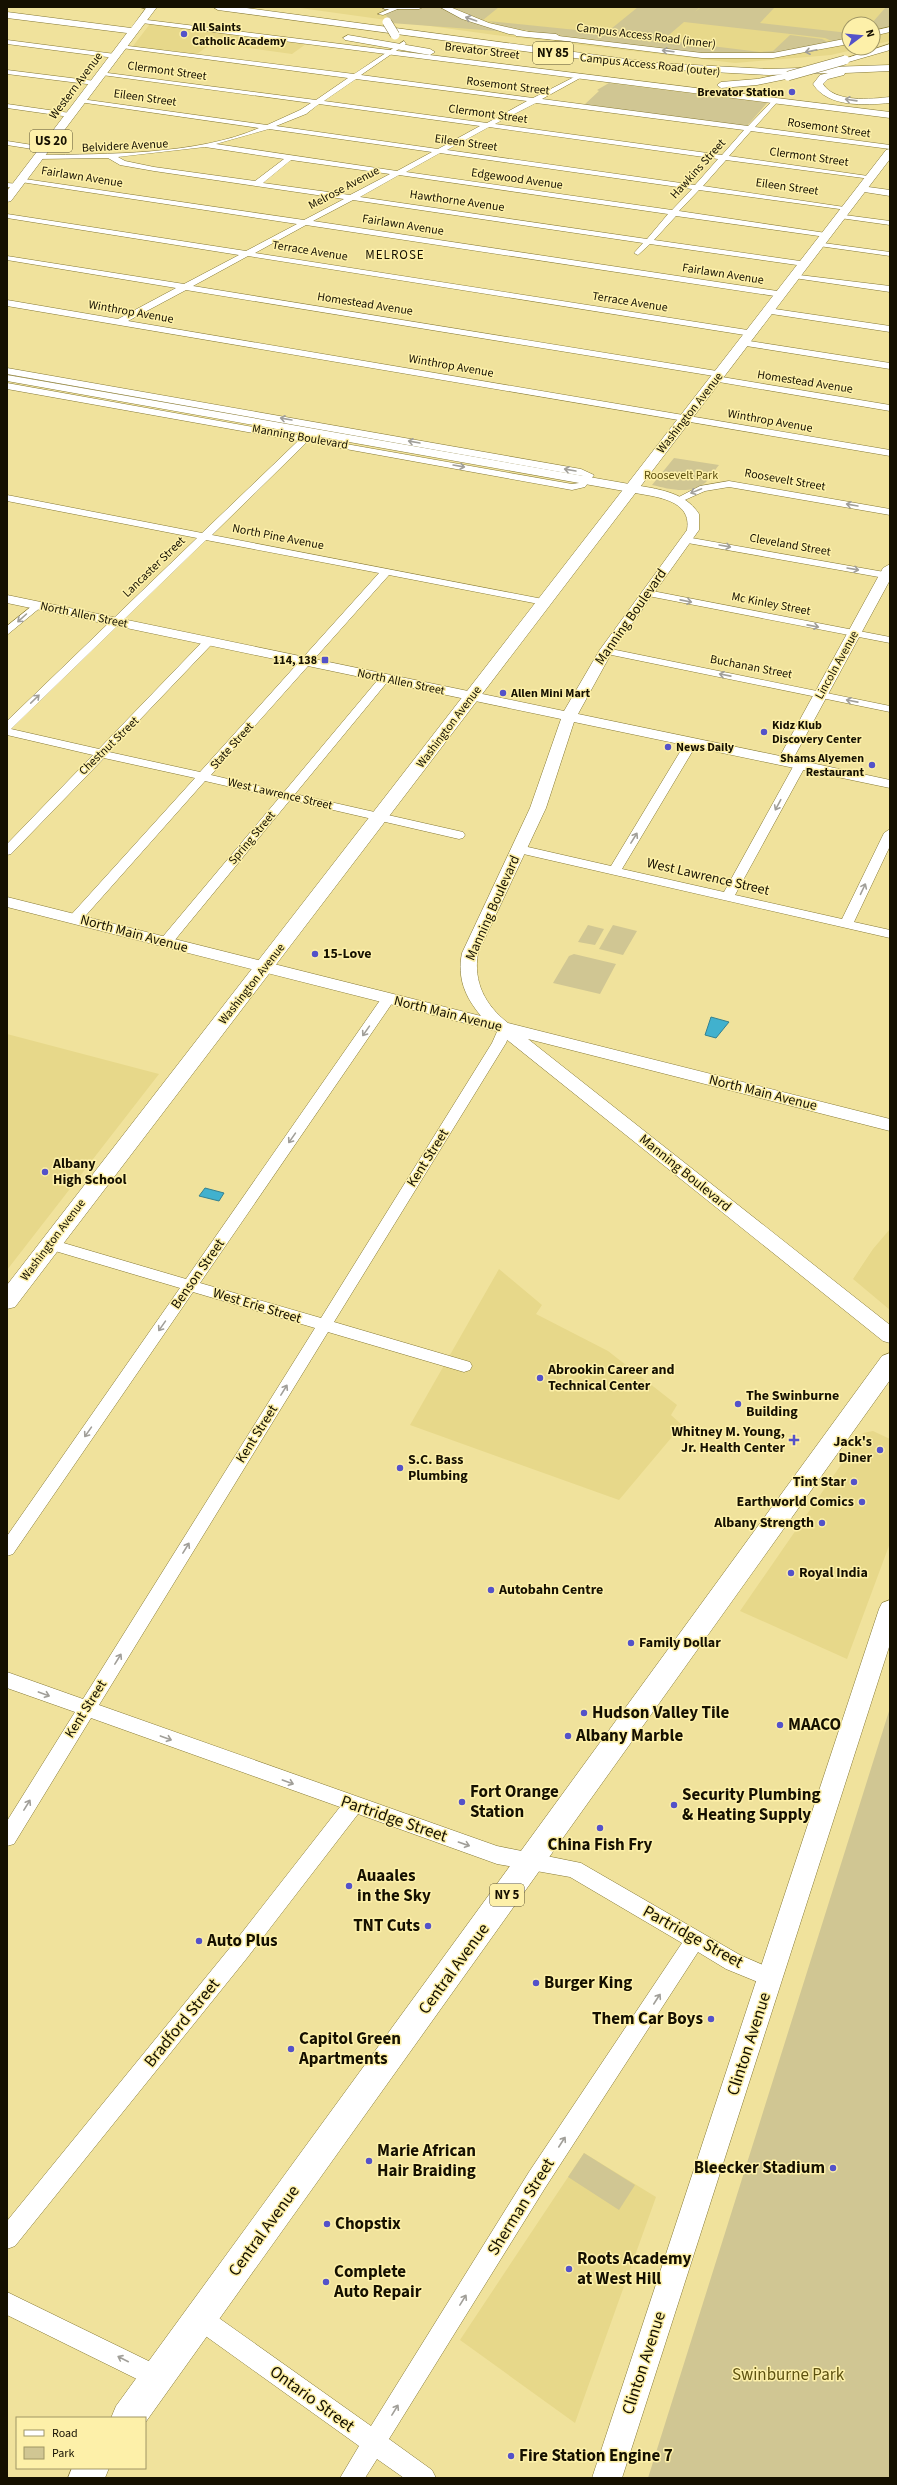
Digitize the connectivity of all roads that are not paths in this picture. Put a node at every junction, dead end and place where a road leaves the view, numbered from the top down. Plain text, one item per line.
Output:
1 (142, 7) edge
2 (152, 7) edge
3 (210, 7) edge
4 (218, 7) edge
5 (247, 7) edge
6 (419, 7) edge
7 (444, 7) edge
8 (381, 9) edge
9 (290, 13) junction
10 (7, 15) edge
11 (142, 21) junction
12 (134, 31) junction
13 (328, 32) dead end
14 (340, 35) dead end
15 (556, 37) junction
16 (7, 42) edge
17 (841, 43) edge
18 (122, 46) junction
19 (841, 46) edge
20 (826, 47) junction
21 (396, 48) junction
22 (430, 52) joint
23 (686, 53) junction
24 (116, 56) junction
25 (852, 56) edge
26 (890, 62) edge
27 (528, 64) junction
28 (890, 68) edge
29 (7, 72) edge
30 (812, 72) junction
31 (102, 73) junction
32 (580, 76) junction
33 (788, 76) junction
34 (354, 78) junction
35 (95, 83) junction
36 (710, 85) junction
37 (743, 96) junction
38 (534, 100) junction
39 (775, 100) junction
40 (890, 100) edge
41 (81, 101) junction
42 (317, 102) junction
43 (326, 103) junction
44 (7, 106) edge
45 (70, 115) junction
46 (890, 115) edge
47 (487, 125) junction
48 (270, 128) junction
49 (750, 128) junction
50 (280, 129) junction
51 (7, 143) edge
52 (205, 145) junction
53 (890, 147) edge
54 (214, 148) junction
55 (439, 151) junction
56 (890, 152) edge
57 (42, 153) junction
58 (724, 157) junction
59 (111, 158) junction
60 (289, 158) junction
61 (396, 174) junction
62 (871, 177) junction
63 (15, 184) edge
64 (256, 184) junction
65 (696, 187) junction
66 (861, 189) junction
67 (890, 193) edge
68 (352, 198) junction
69 (7, 199) edge
70 (844, 212) junction
71 (674, 213) junction
72 (7, 216) edge
73 (305, 222) junction
74 (890, 223) edge
75 (823, 239) junction
76 (649, 241) junction
77 (638, 253) dead end
78 (247, 254) junction
79 (890, 254) edge
80 (7, 258) edge
81 (804, 264) junction
82 (794, 276) junction
83 (816, 280) junction
84 (185, 286) junction
85 (890, 289) edge
86 (890, 292) edge
87 (781, 294) junction
88 (7, 303) edge
89 (768, 310) junction
90 (119, 322) junction
91 (890, 329) edge
92 (751, 333) junction
93 (743, 344) junction
94 (890, 366) edge
95 (7, 371) edge
96 (718, 376) junction
97 (7, 378) edge
98 (7, 386) edge
99 (60, 386) junction
100 (890, 408) edge
101 (686, 418) junction
102 (312, 432) junction
103 (890, 453) edge
104 (632, 488) junction
105 (7, 498) edge
106 (678, 500) junction
107 (890, 512) edge
108 (205, 536) junction
109 (686, 540) junction
110 (386, 572) junction
111 (889, 573) edge
112 (648, 593) junction
113 (7, 599) edge
114 (544, 602) junction
115 (37, 605) junction
116 (116, 622) junction
117 (7, 632) edge
118 (854, 634) junction
119 (890, 640) edge
120 (209, 641) junction
121 (606, 651) junction
122 (307, 662) junction
123 (385, 678) junction
124 (821, 694) junction
125 (472, 696) junction
126 (890, 709) edge
127 (569, 717) junction
128 (7, 727) edge
129 (7, 732) edge
130 (692, 742) junction
131 (100, 754) junction
132 (784, 762) junction
133 (800, 765) junction
134 (204, 777) junction
135 (890, 784) edge
136 (287, 796) junction
137 (381, 817) junction
138 (890, 833) edge
139 (459, 835) dead end
140 (519, 849) junction
141 (7, 851) edge
142 (614, 871) junction
143 (728, 897) junction
144 (7, 902) edge
145 (75, 919) junction
146 (846, 925) junction
147 (890, 934) edge
148 (165, 942) junction
149 (265, 968) junction
150 (388, 999) junction
151 (505, 1028) junction
152 (890, 1125) edge
153 (50, 1244) junction
154 (190, 1286) junction
155 (7, 1301) edge
156 (324, 1326) junction
157 (890, 1336) edge
158 (890, 1362) edge
159 (464, 1366) dead end
160 (7, 1549) edge
161 (890, 1609) edge
162 (7, 1680) edge
163 (86, 1709) junction
164 (353, 1805) junction
165 (7, 1838) edge
166 (531, 1861) junction
167 (695, 1940) junction
168 (770, 1978) junction
169 (7, 2238) edge
170 (7, 2303) edge
171 (201, 2319) junction
172 (157, 2377) junction
173 (129, 2417) edge
174 (374, 2443) junction
175 (91, 2469) edge
176 (85, 2478) edge
177 (352, 2478) edge
178 (424, 2478) edge
179 (607, 2478) edge

1 - 2 street
2 - 11 main road, Western Avenue / US 20
3 - 13 main road
4 - 30 main road, NY 85
5 - 9 main road, NY 85
6 - 8 street
15 -> 7 street, Campus Access Road (inner)
8 - 21 street, bridge
9 - 15 main road
9 - 26 main road, NY 85
10 - 12 main road
11 - 12 main road, Western Avenue / US 20
11 - 21 street, Brevator Street
12 - 18 main road, Western Avenue / US 20
14 - 21 main road
23 -> 15 street, Campus Access Road (inner)
16 - 24 street
17 - 20 street, Campus Access Road (inner)
18 - 24 main road, Western Avenue / US 20
18 - 34 street, Rosemont Street
19 - 20 street
20 -> 23 street, Campus Access Road (inner)
21 - 22 main road
21 - 32 street, Brevator Street
21 - 34 street, Belvidere Avenue
22 - 27 street, Campus Access Road (outer)
23 - 26 main road
24 - 31 main road, Western Avenue / US 20
25 - 33 street, Campus Access Road (outer), bridge
27 - 30 main road
27 - 36 street, Campus Access Road (outer)
28 - 30 main road, NY 85
40 -> 28 main road
29 - 35 street
31 - 35 main road, Western Avenue / US 20
31 - 42 street, Clermont Street
32 - 37 street, Brevator Street
32 - 38 street, Melrose Avenue
33 - 36 street, Campus Access Road (outer)
33 - 37 street
34 - 38 street, Rosemont Street
34 - 42 street, Belvidere Avenue
34 - 43 street, Belvidere Avenue
35 - 41 main road, Western Avenue / US 20
36 - 37 street
37 - 39 street, Brevator Street
38 - 47 street, Melrose Avenue
38 - 49 street, Rosemont Street
39 - 46 street, Brevator Street
39 - 49 street, Hawkins Street
41 - 45 main road, Western Avenue / US 20
41 - 48 street, Eileen Street
42 - 43 street, Clermont Street
42 - 48 street, Belvidere Avenue
43 - 47 street, Clermont Street
43 - 50 street, Belvidere Avenue
44 - 45 street
45 - 57 main road, Western Avenue / US 20
47 - 55 street, Melrose Avenue
47 - 58 street, Clermont Street
48 - 50 street, Eileen Street
48 - 52 street, Belvidere Avenue
49 - 53 street, Rosemont Street
49 - 58 street, Hawkins Street
50 - 54 street, Belvidere Avenue
50 - 55 street, Eileen Street
51 - 57 street, Belvidere Avenue
52 - 54 street, Edgewood Avenue
52 - 59 street, Belvidere Avenue
54 - 59 street, Belvidere Avenue
54 - 60 street, Edgewood Avenue
55 - 61 street, Melrose Avenue
55 - 65 street, Eileen Street
56 - 62 main road, Washington Avenue
57 - 59 street, Belvidere Avenue
57 - 63 main road, Western Avenue / US 20
58 - 62 street, Clermont Street
58 - 65 street, Hawkins Street
59 - 64 street, Hawthorne Avenue
60 - 61 street, Edgewood Avenue
60 - 64 street
61 - 68 street, Melrose Avenue
61 - 71 street, Edgewood Avenue
62 - 66 main road, Washington Avenue
63 - 69 main road, Western Avenue / US 20
63 - 73 street, Fairlawn Avenue
64 - 68 street, Hawthorne Avenue
65 - 70 street, Eileen Street
65 - 71 street, Hawkins Street
66 - 67 street
66 - 70 main road, Washington Avenue
68 - 73 street, Melrose Avenue
68 - 76 street, Hawthorne Avenue
70 - 74 street, Eileen Street
70 - 75 main road, Washington Avenue
71 - 75 street, Edgewood Avenue
71 - 76 street, Hawkins Street
72 - 78 street, Terrace Avenue
73 - 78 street, Melrose Avenue
73 - 87 street, Fairlawn Avenue
75 - 79 street, Edgewood Avenue
75 - 81 main road, Washington Avenue
76 - 77 street, Hawkins Street
76 - 81 street, Hawthorne Avenue
78 - 84 street, Melrose Avenue
78 - 92 street, Terrace Avenue
80 - 84 street, Homestead Avenue
81 - 82 main road, Washington Avenue
82 - 83 street
82 - 87 main road, Washington Avenue
83 - 85 street
83 - 86 street
84 - 90 street, Melrose Avenue
84 - 96 street, Homestead Avenue
87 - 89 main road, Washington Avenue
88 - 90 street, Winthrop Avenue
89 - 91 street
89 - 92 main road, Washington Avenue
90 - 101 street, Winthrop Avenue
92 - 93 main road, Washington Avenue
93 - 94 street
93 - 96 main road, Washington Avenue
95 - 99 street, Manning Boulevard
96 - 100 street, Homestead Avenue
96 - 101 main road, Washington Avenue
97 - 99 street, Manning Boulevard
98 - 99 street, Manning Boulevard
99 - 102 street, Manning Boulevard
101 - 103 street, Winthrop Avenue
101 - 104 main road, Washington Avenue
102 - 104 street, Manning Boulevard
102 - 108 street, Lancaster Street
104 - 106 street, Manning Boulevard
104 - 114 main road, Washington Avenue
105 - 108 street, North Pine Avenue
107 -> 106 street, Roosevelt Street
106 - 109 street, Manning Boulevard
108 - 110 street, North Pine Avenue
108 - 116 street, Lancaster Street
109 -> 111 street, Cleveland Street
109 - 112 street, Manning Boulevard
110 - 114 street, North Pine Avenue
110 - 122 street, State Street
111 - 118 street, Lincoln Avenue
112 -> 118 street, Mc Kinley Street
112 - 121 street, Manning Boulevard
113 - 115 street, North Allen Street
114 - 125 main road, Washington Avenue
115 - 116 street, North Allen Street
115 -> 117 street
116 - 120 street, North Allen Street
128 -> 116 street, Lancaster Street
118 - 119 street, Mc Kinley Street
118 - 124 street, Lincoln Avenue
120 - 122 street, North Allen Street
120 - 131 street, Chestnut Street
124 -> 121 street, Buchanan Street
121 - 127 street, Manning Boulevard
122 - 123 street, North Allen Street
122 - 134 street, State Street
123 - 125 street, North Allen Street
123 - 136 street, Spring Street
126 -> 124 street, Buchanan Street
124 - 132 street, Lincoln Avenue
125 - 127 street, North Allen Street
125 - 137 main road, Washington Avenue
127 - 130 street, North Allen Street
127 - 140 street, Manning Boulevard
129 - 131 street, West Lawrence Street
130 - 132 street, North Allen Street
142 -> 130 street
131 - 134 street, West Lawrence Street
131 - 141 street, Chestnut Street
132 - 133 street, North Allen Street
133 - 135 street, North Allen Street
133 -> 143 street
134 - 136 street, West Lawrence Street
134 - 145 street, State Street
136 - 137 street, West Lawrence Street
136 - 148 street, Spring Street
137 - 139 street, West Lawrence Street
137 - 149 main road, Washington Avenue
146 -> 138 street
140 - 142 street, West Lawrence Street
140 - 151 street, Manning Boulevard
142 - 143 street, West Lawrence Street
143 - 146 street, West Lawrence Street
144 - 145 street, North Main Avenue
145 - 148 street, North Main Avenue
146 - 147 street, West Lawrence Street
148 - 149 street, North Main Avenue
149 - 150 street, North Main Avenue
149 - 153 main road, Washington Avenue
150 - 151 street, North Main Avenue
150 -> 154 street, Benson Street
151 - 152 street, North Main Avenue
151 - 156 street, Kent Street
151 - 157 street, Manning Boulevard
153 - 154 street, West Erie Street
153 - 155 main road, Washington Avenue
154 - 156 street, West Erie Street
154 -> 160 street, Benson Street
156 - 159 street, West Erie Street
163 -> 156 street, Kent Street
158 - 166 main road, Central Avenue / NY 5
161 - 168 street, Clinton Avenue
162 -> 163 street, Partridge Street
163 -> 164 street, Partridge Street
165 -> 163 street, Kent Street
164 -> 166 street, Partridge Street
164 - 169 street, Bradford Street
166 - 167 street, Partridge Street
166 - 171 main road, Central Avenue / NY 5
167 - 168 street, Partridge Street
174 -> 167 street, Sherman Street
168 - 179 street, Clinton Avenue
172 -> 170 street
171 - 172 main road, Central Avenue / NY 5
171 - 174 street, Ontario Street
172 - 173 main road, Central Avenue / NY 5
174 - 177 street, Sherman Street
174 - 178 street, Ontario Street
175 - 176 main road

